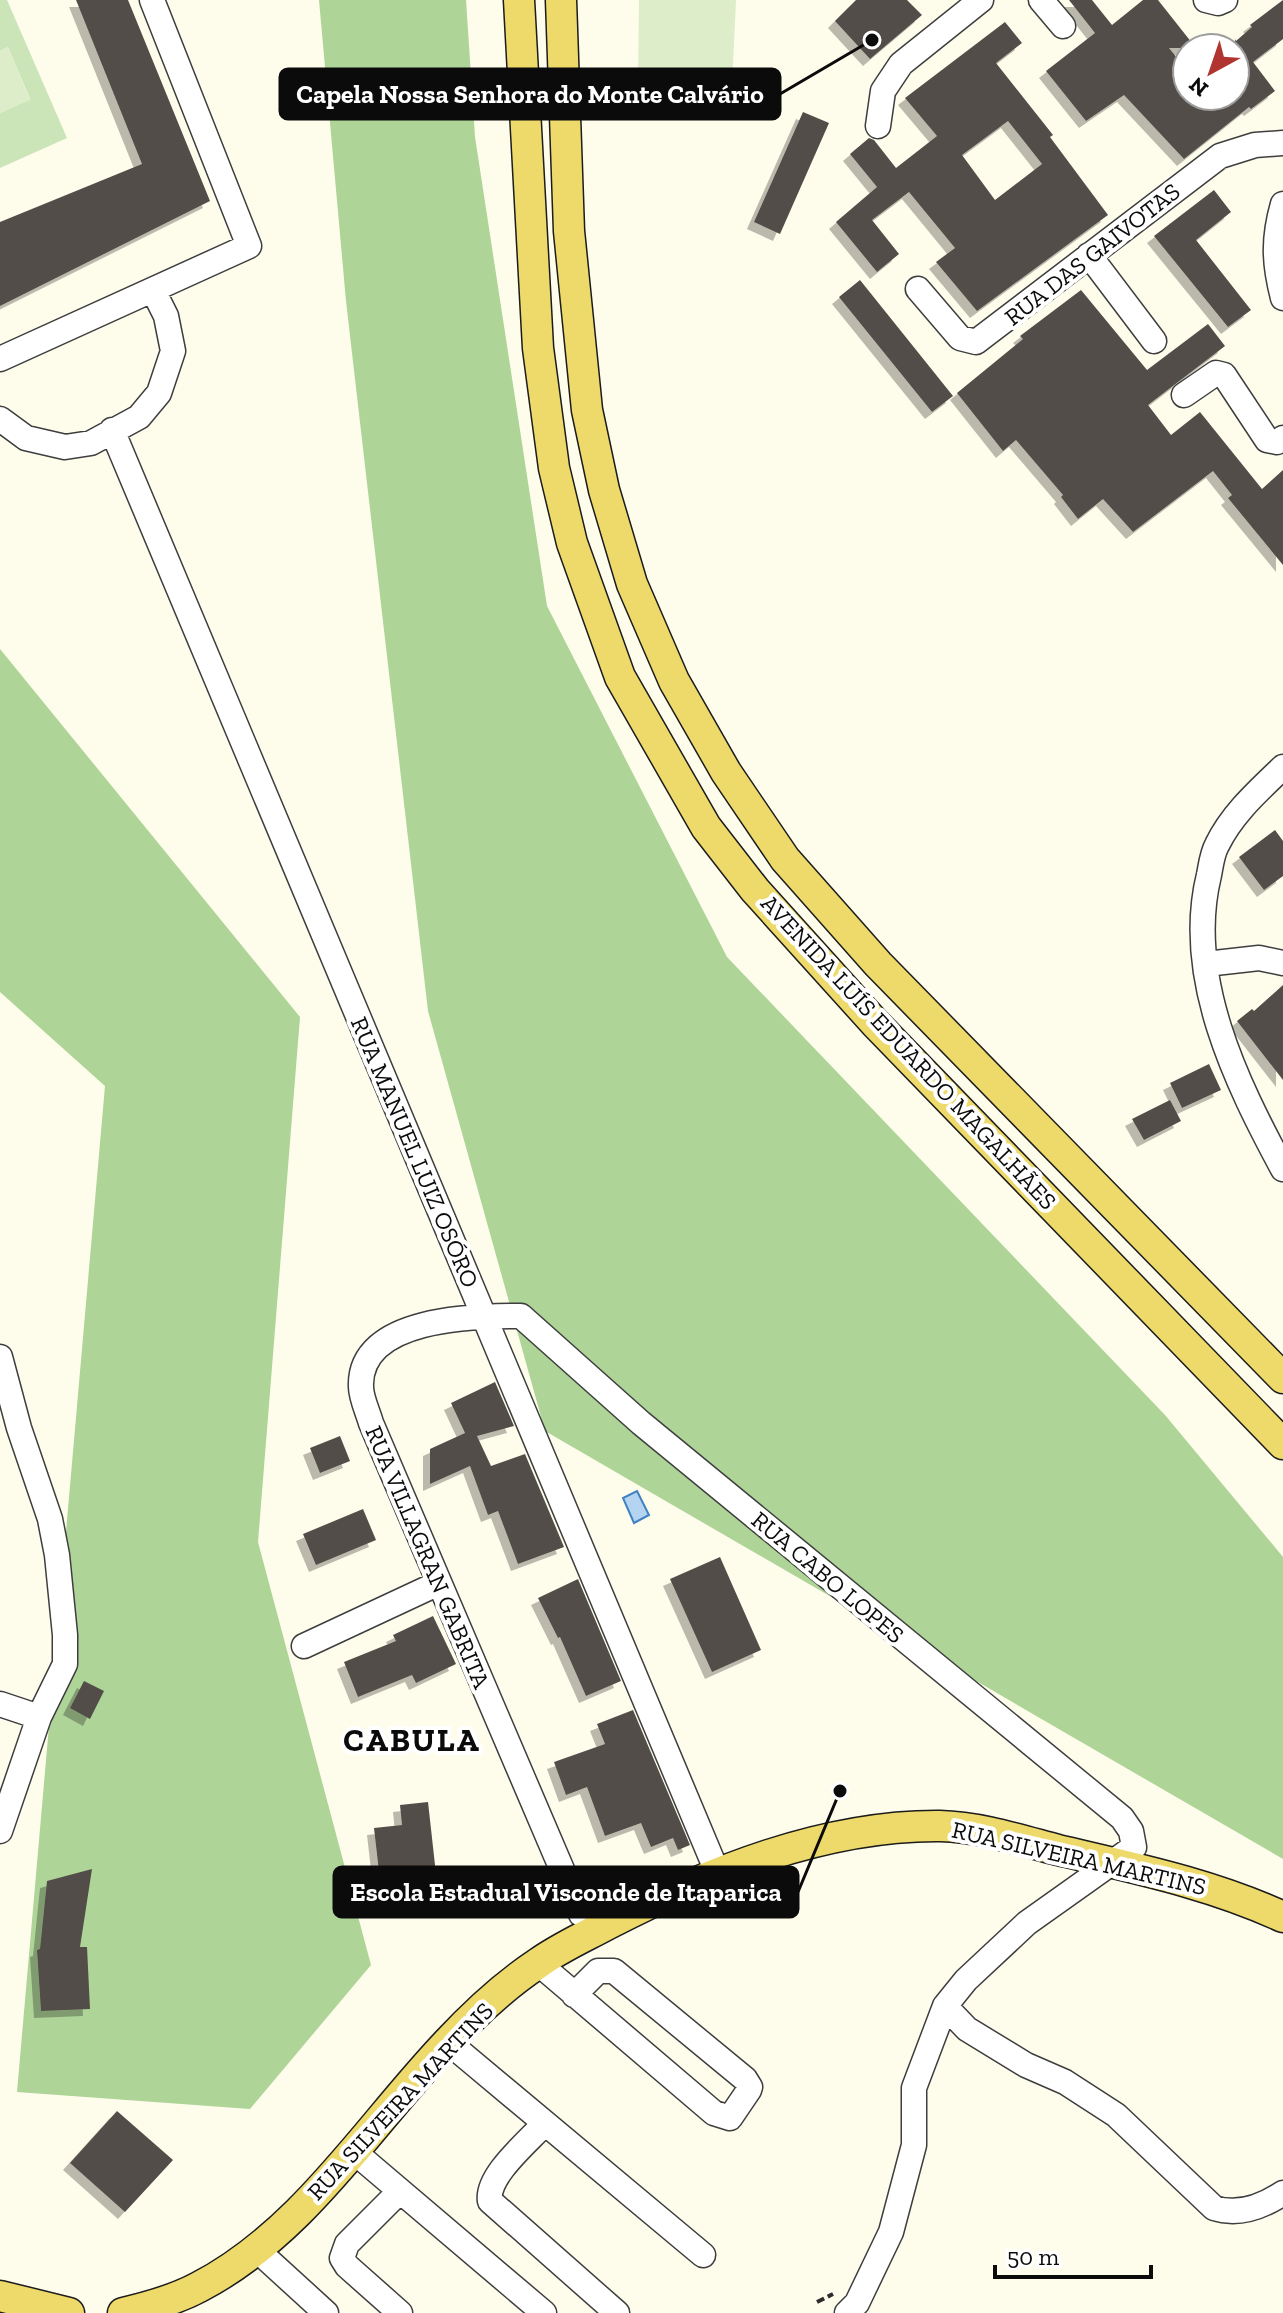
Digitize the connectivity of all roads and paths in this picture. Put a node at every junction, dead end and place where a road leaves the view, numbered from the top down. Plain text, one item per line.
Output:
1 (152, 0) edge
2 (519, 0) edge
3 (561, 0) edge
4 (981, 0) edge
5 (1041, 0) edge
6 (1206, 0) edge
7 (1225, 0) edge
8 (1063, 26) dead end
9 (878, 126) dead end
10 (1283, 143) edge
11 (1283, 204) edge
12 (1089, 255) junction
13 (918, 289) dead end
14 (153, 290) junction
15 (1283, 298) edge
16 (1154, 341) dead end
17 (0, 359) edge
18 (1184, 395) dead end
19 (0, 419) edge
20 (112, 430) junction
21 (1283, 438) edge
22 (1278, 782) edge
23 (1283, 963) edge
24 (1206, 964) junction
25 (1283, 1169) edge
26 (484, 1316) junction
27 (0, 1357) edge
28 (1283, 1378) edge
29 (1283, 1444) edge
30 (439, 1583) junction
31 (304, 1646) dead end
32 (0, 1704) edge
33 (39, 1717) junction
34 (0, 1831) edge
35 (1112, 1863) junction
36 (718, 1874) junction
37 (581, 1914) dead end
38 (1283, 1917) edge
39 (538, 1963) junction
40 (574, 1995) junction
41 (945, 2006) junction
42 (448, 2042) junction
43 (544, 2124) junction
44 (352, 2150) junction
45 (400, 2191) junction
46 (1283, 2193) edge
47 (257, 2250) junction
48 (703, 2255) dead end
49 (0, 2296) edge
50 (817, 2302) dead end
51 (297, 2304) edge
52 (848, 2305) edge
53 (167, 2308) edge
54 (69, 2313) edge
55 (123, 2313) edge
56 (326, 2313) edge
57 (400, 2313) edge
58 (544, 2313) edge
59 (617, 2313) edge

1 - 14 street
2 - 29 main road, AVENIDA LUÍS EDUARDO MAGALHÃES
3 - 28 main road, AVENIDA LUÍS EDUARDO MAGALHÃES
4 - 9 street
5 - 8 street
6 - 7 street
10 - 12 street, RUA DAS GAIVOTAS
11 - 15 street
12 - 13 street, RUA DAS GAIVOTAS
12 - 16 street
14 - 17 street
14 - 20 street
18 - 21 street
19 - 20 street
20 - 26 street, RUA MANUEL LUIZ OSÓRO
22 - 24 street
23 - 24 street
24 - 25 street
26 - 30 street, RUA VILLAGRAN GABRITA
26 - 35 street, RUA CABO LOPES
26 - 36 street, RUA MANUEL LUIZ OSÓRO
27 - 33 street
30 - 31 street
30 - 37 street, RUA VILLAGRAN GABRITA
32 - 33 street
33 - 34 street
35 - 36 main road, RUA SILVEIRA MARTINS
35 - 38 main road, RUA SILVEIRA MARTINS
35 - 41 street
36 - 39 main road, RUA SILVEIRA MARTINS
39 - 40 street
39 - 42 main road, RUA SILVEIRA MARTINS
40 - 40 street
41 - 46 street
41 - 52 street
42 - 43 street
42 - 44 main road, RUA SILVEIRA MARTINS
43 - 48 street
43 - 59 street
44 - 45 street
44 - 47 main road, RUA SILVEIRA MARTINS
45 - 57 street
45 - 58 street
47 - 51 street
47 - 53 main road, RUA SILVEIRA MARTINS
49 - 54 main road
50 - 52 path
51 - 56 street
53 - 55 main road, RUA SILVEIRA MARTINS

